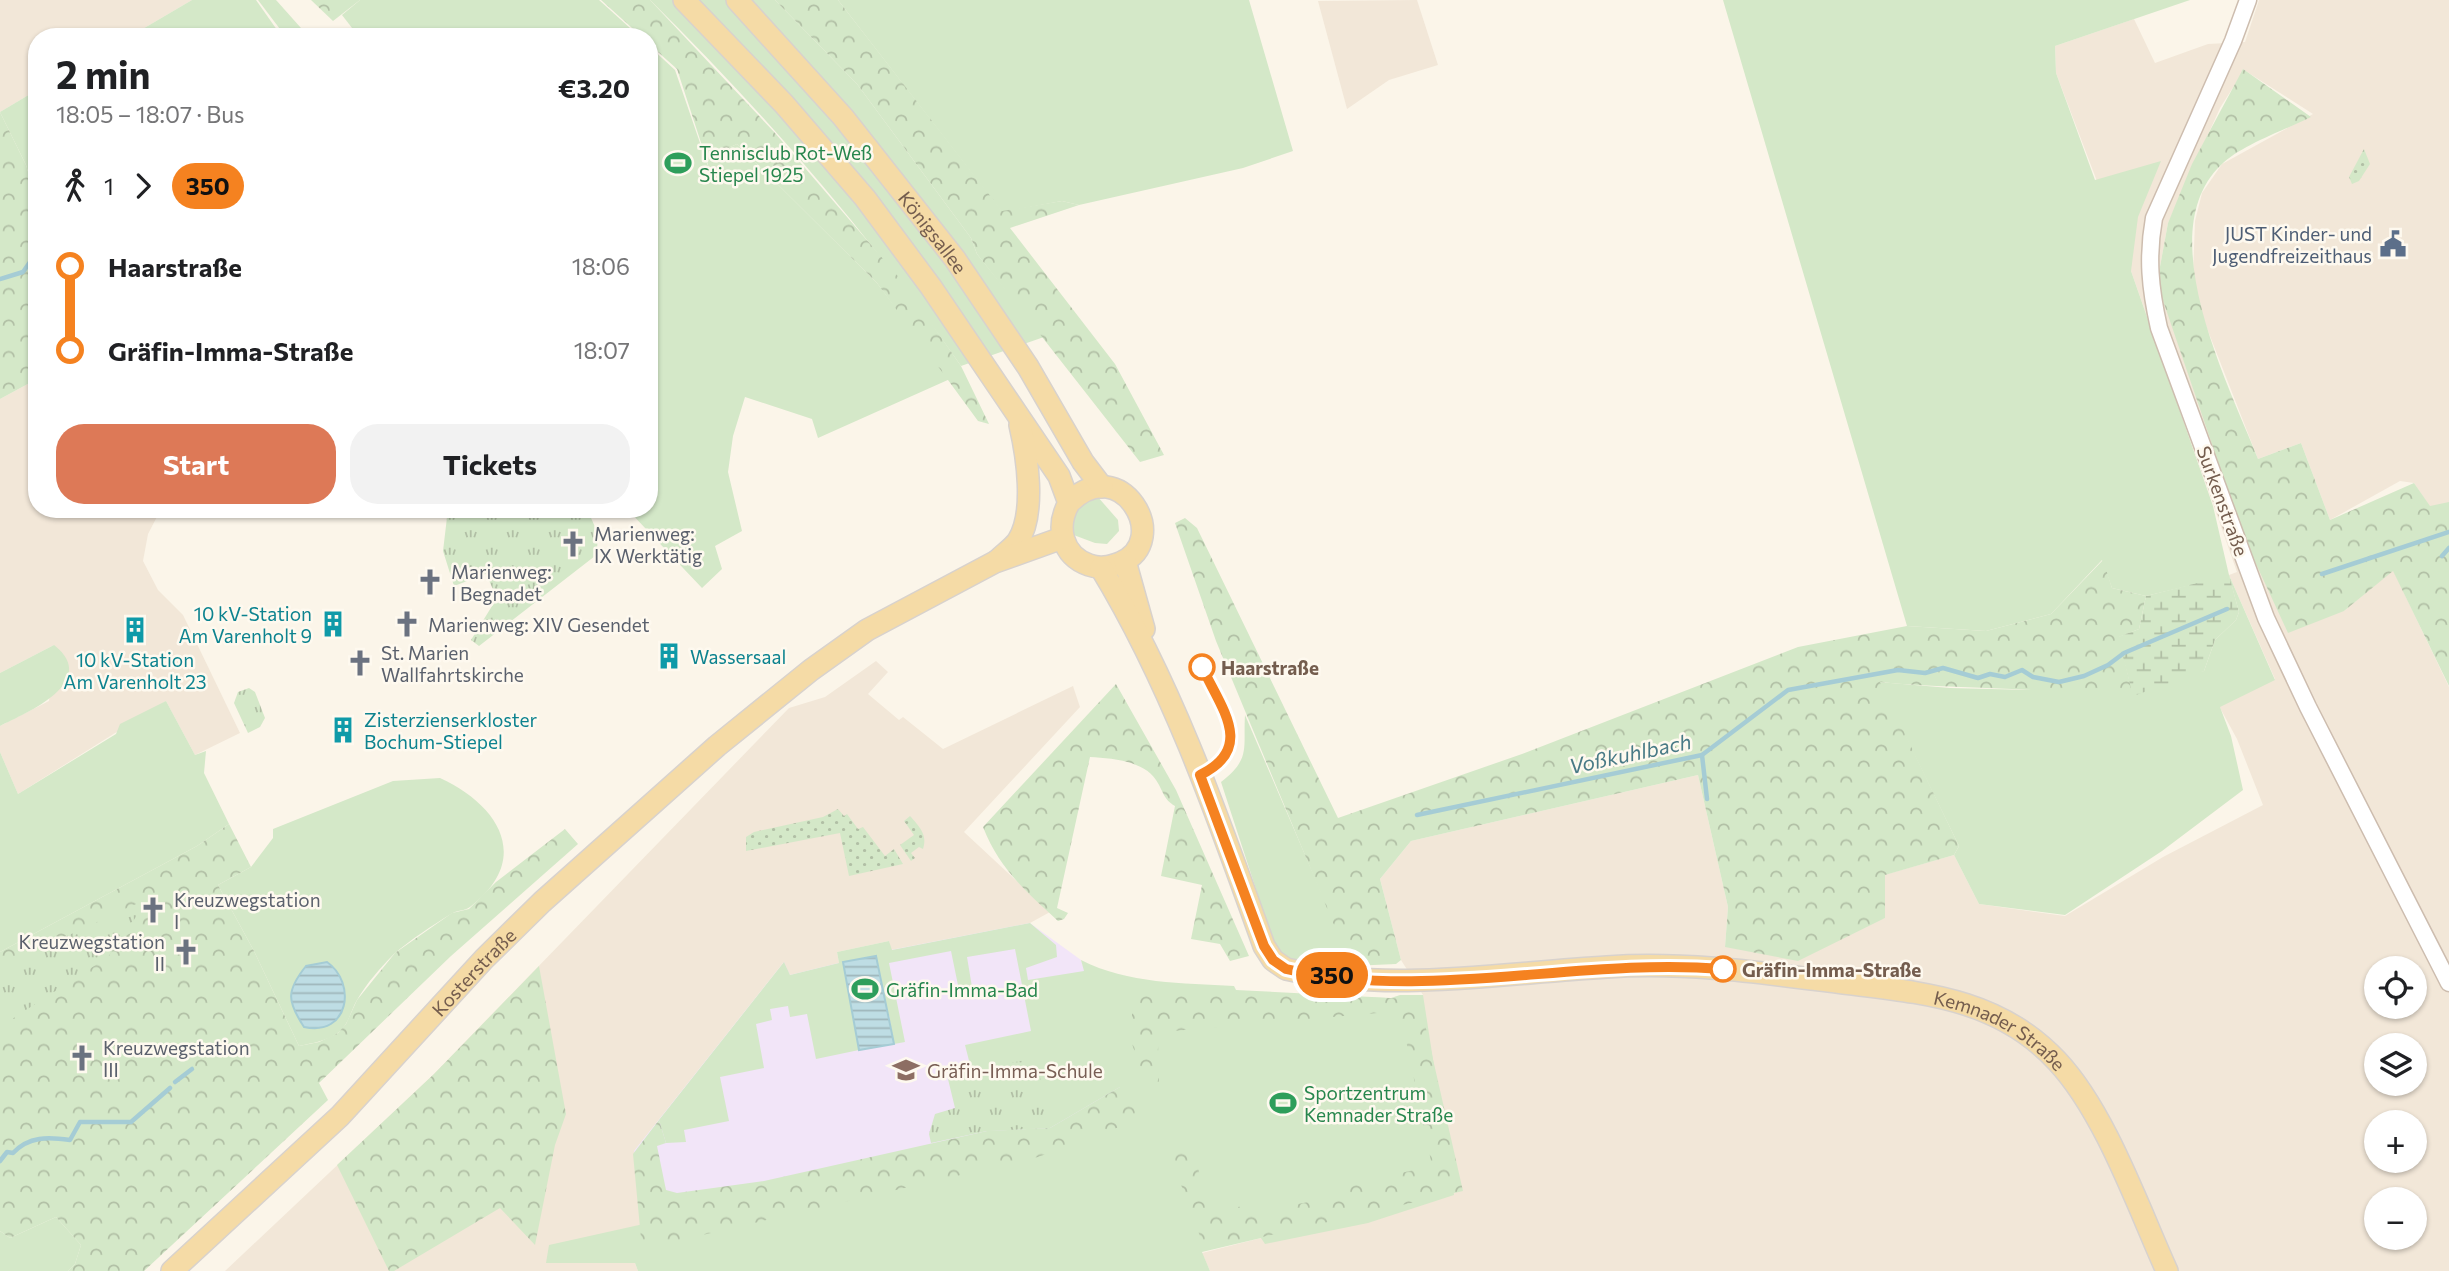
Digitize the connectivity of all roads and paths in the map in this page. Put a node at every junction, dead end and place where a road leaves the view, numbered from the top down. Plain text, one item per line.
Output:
1 (684, 0) edge
2 (737, 0) edge
3 (2248, 0) edge
4 (1018, 416) junction
5 (1102, 486) junction
6 (1069, 503) junction
7 (1065, 544) junction
8 (1125, 561) junction
9 (995, 562) junction
10 (1101, 568) junction
11 (934, 594) junction
12 (1152, 662) junction
13 (2449, 983) edge
14 (172, 1271) edge
15 (2167, 1271) edge

1 - 4 main road, Königsallee
2 - 5 main road, Königsallee
3 - 13 street, Surkenstraße
4 - 6 main road, Königsallee
4 - 9 main road, Königsallee
5 - 6 main road
5 - 8 main road, Königsallee
6 - 7 main road
7 - 9 main road
7 - 10 main road
7 - 11 main road
8 - 10 main road
8 - 12 main road
9 - 11 main road
10 - 12 main road
11 - 14 main road, Kosterstraße
12 - 15 main road, Kemnader Straße

